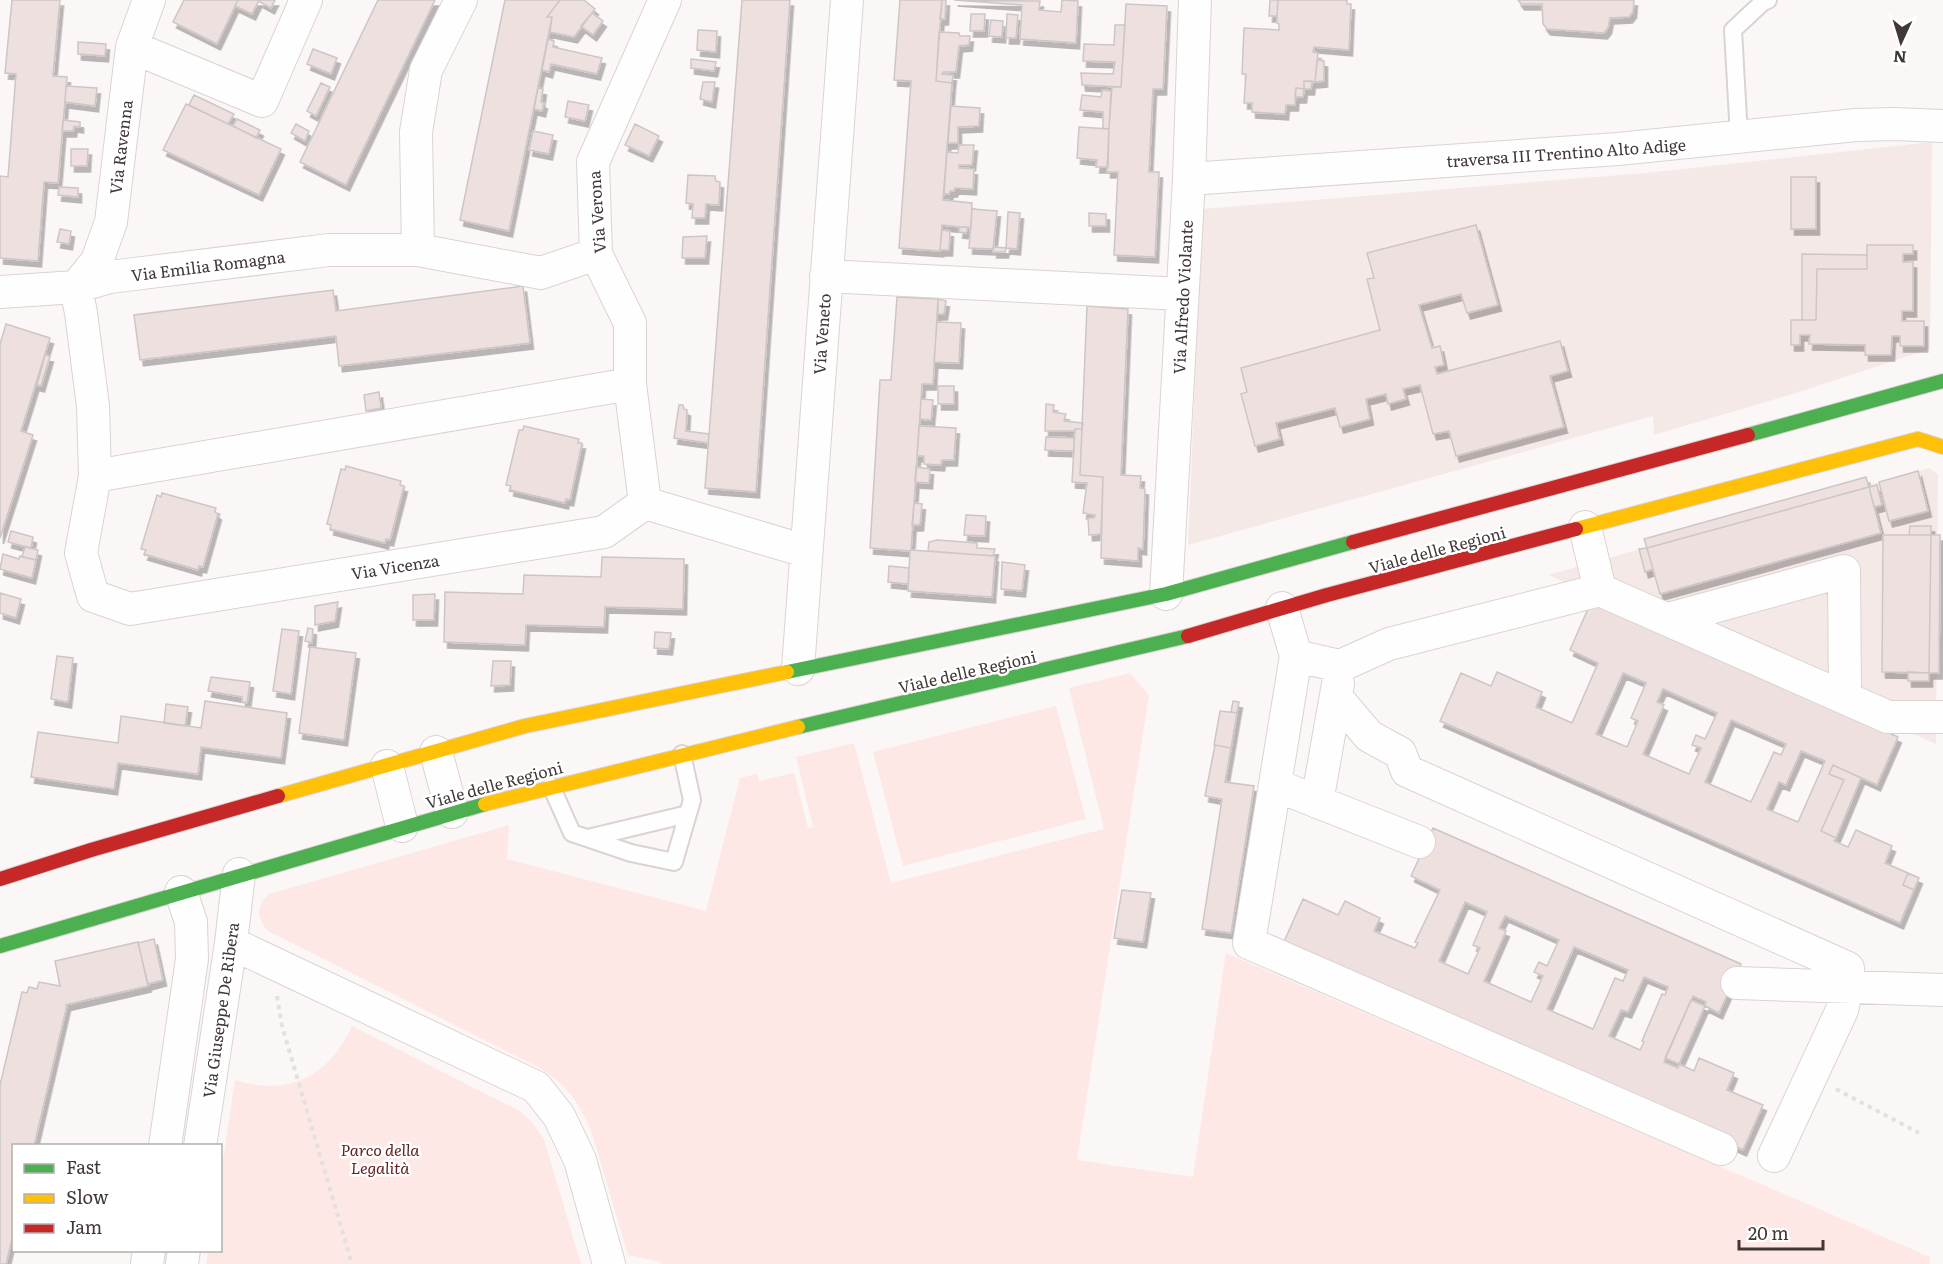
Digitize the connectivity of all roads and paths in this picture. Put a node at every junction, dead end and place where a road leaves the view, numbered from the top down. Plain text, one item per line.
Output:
1 (149, 0) edge
2 (306, 0) edge
3 (461, 0) edge
4 (665, 0) edge
5 (847, 0) edge
6 (1195, 0) edge
7 (1768, 0) edge
8 (132, 47) junction
9 (1943, 126) edge
10 (1739, 137) junction
11 (1189, 179) junction
12 (418, 250) junction
13 (596, 254) junction
14 (826, 276) junction
15 (76, 287) junction
16 (0, 292) edge
17 (1182, 294) junction
18 (1943, 381) edge
19 (630, 384) junction
20 (1943, 447) edge
21 (95, 476) junction
22 (645, 503) junction
23 (1585, 527) junction
24 (805, 551) junction
25 (1600, 590) junction
26 (1167, 600) junction
27 (1282, 608) junction
28 (1669, 619) junction
29 (1296, 656) junction
30 (1340, 666) junction
31 (798, 669) junction
32 (1336, 697) junction
33 (1845, 697) junction
34 (1943, 717) edge
35 (436, 752) junction
36 (682, 754) junction
37 (387, 766) junction
38 (551, 786) junction
39 (1275, 786) junction
40 (1317, 802) junction
41 (452, 812) junction
42 (688, 814) junction
43 (402, 826) junction
44 (588, 838) junction
45 (1419, 843) dead end
46 (239, 874) junction
47 (0, 879) edge
48 (181, 892) junction
49 (231, 943) junction
50 (0, 946) edge
51 (270, 960) junction
52 (1737, 983) dead end
53 (1847, 987) junction
54 (1943, 990) edge
55 (1811, 1077) junction
56 (171, 1108) junction
57 (205, 1114) junction
58 (1919, 1133) dead end
59 (165, 1144) edge
60 (200, 1144) edge
61 (1721, 1149) dead end
62 (1774, 1156) dead end
63 (352, 1264) edge
64 (609, 1264) edge

1 - 8 street, Via Ravenna
2 - 8 street
3 - 12 street
4 - 13 street, Via Verona
5 - 14 street, Via Veneto
6 - 11 street, Via Alfredo Violante
7 - 10 lane
8 - 15 street, Via Ravenna
9 - 10 street, traversa III Trentino Alto Adige
10 - 11 street, traversa III Trentino Alto Adige
11 - 17 street, Via Alfredo Violante
12 - 13 street, Via Emilia Romagna
12 - 15 street, Via Emilia Romagna
13 - 19 street, Via Verona
14 - 17 street
14 - 24 street, Via Veneto
15 - 16 street, Via Emilia Romagna
15 - 21 street, Via Vicenza
17 - 26 street, Via Alfredo Violante
18 - 26 street, Viale delle Regioni
19 - 21 street
19 - 22 street, Via Verona
20 - 23 street, Viale delle Regioni
21 - 22 street, Via Vicenza
22 - 24 street
23 - 25 street
23 - 27 street, Viale delle Regioni
24 - 31 street, Via Veneto
25 - 28 street
25 - 30 street
26 - 31 street, Viale delle Regioni
27 - 29 street
27 - 36 street, Viale delle Regioni
28 - 33 street
28 - 33 street
29 - 30 street
29 - 39 street
30 - 32 street
31 - 35 street, Viale delle Regioni
32 - 40 street
32 - 53 street
33 - 34 street
35 - 37 street, Viale delle Regioni
35 - 41 street
36 - 38 street, Viale delle Regioni
36 - 42 lane
37 - 43 street
37 - 47 street, Viale delle Regioni
38 - 41 street, Viale delle Regioni
38 - 44 lane
39 - 40 street
39 - 61 street
40 - 45 street
41 - 43 street, Viale delle Regioni
42 - 44 lane
42 - 44 lane
43 - 46 street, Viale delle Regioni
46 - 48 street, Viale delle Regioni
46 - 49 street, Via Giuseppe De Ribera
48 - 50 street, Viale delle Regioni
48 - 56 street, Via Giuseppe De Ribera
49 - 51 street
49 - 57 street, Via Giuseppe De Ribera
51 - 63 path
51 - 64 street
52 - 53 street
53 - 54 street
53 - 55 street
55 - 58 path
55 - 62 street
56 - 57 street
56 - 59 street, Via Giuseppe De Ribera
57 - 60 street, Via Giuseppe De Ribera

